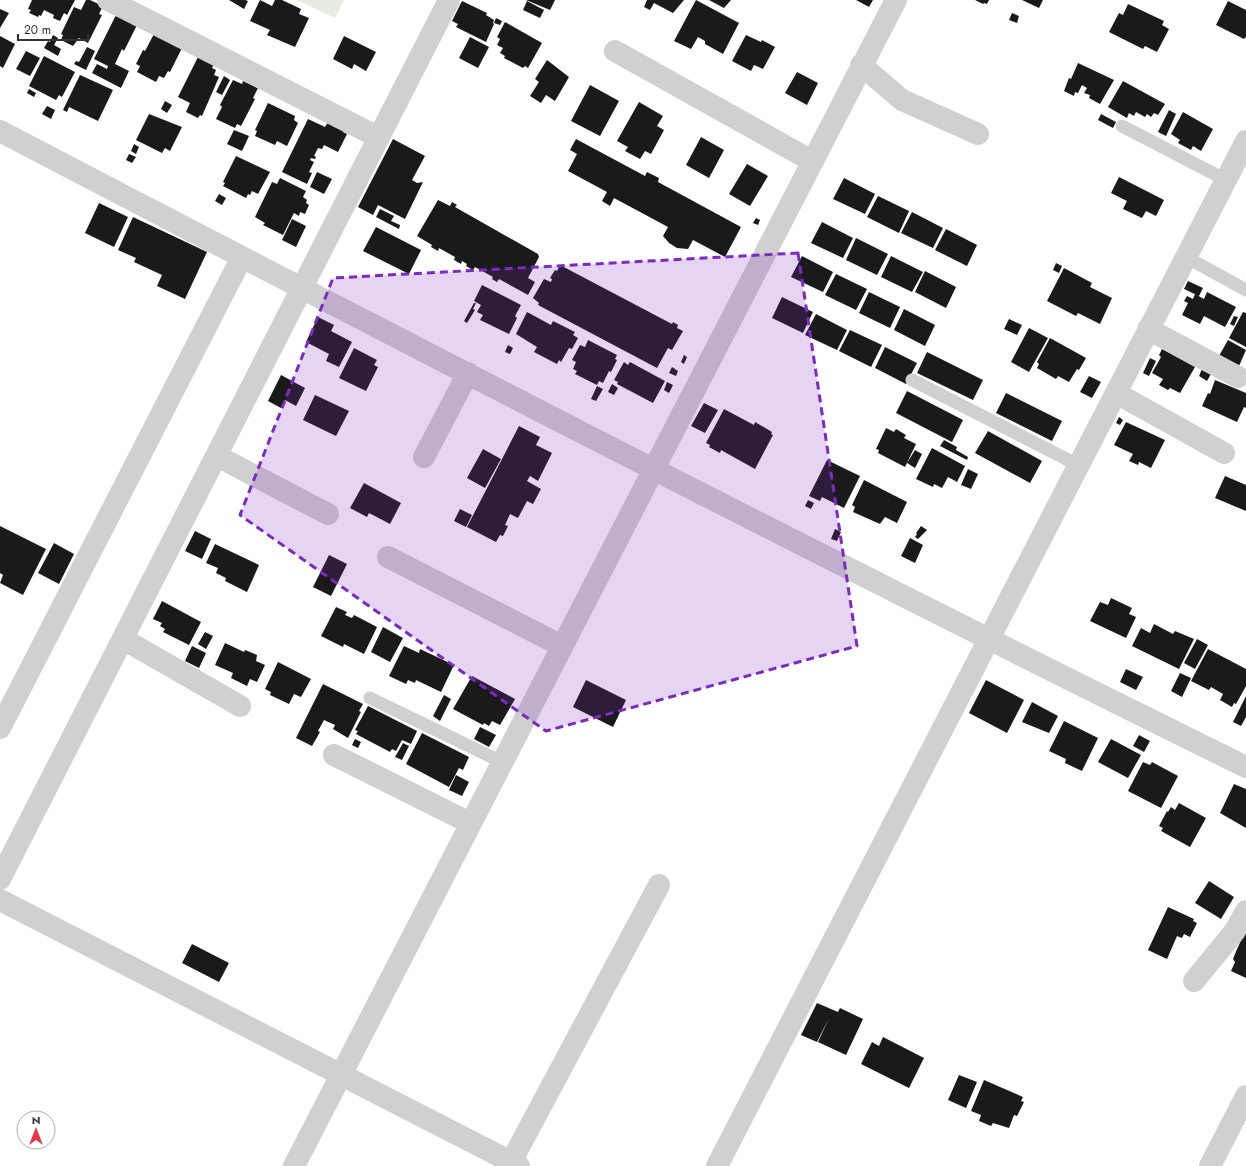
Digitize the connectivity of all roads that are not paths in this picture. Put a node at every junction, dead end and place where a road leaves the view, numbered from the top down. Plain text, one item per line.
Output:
1 (108, 0) edge
2 (449, 0) edge
3 (896, 0) edge
4 (615, 51) dead end
5 (862, 65) junction
6 (1122, 126) dead end
7 (0, 131) edge
8 (978, 134) dead end
9 (378, 137) junction
10 (1246, 142) edge
11 (812, 161) junction
12 (1226, 180) junction
13 (1186, 256) junction
14 (242, 257) junction
15 (303, 289) junction
16 (1246, 290) edge
17 (1148, 329) junction
18 (468, 373) junction
19 (1238, 378) dead end
20 (912, 380) dead end
21 (1116, 392) junction
22 (1224, 453) dead end
23 (217, 456) junction
24 (424, 457) dead end
25 (1078, 465) junction
26 (654, 468) junction
27 (328, 514) dead end
28 (388, 557) dead end
29 (123, 640) junction
30 (988, 640) junction
31 (562, 646) junction
32 (370, 698) dead end
33 (240, 706) dead end
34 (0, 728) edge
35 (334, 755) dead end
36 (502, 762) junction
37 (1246, 767) edge
38 (470, 823) junction
39 (0, 879) edge
40 (659, 885) dead end
41 (0, 900) edge
42 (1246, 911) edge
43 (1194, 981) dead end
44 (341, 1075) junction
45 (1246, 1096) edge
46 (515, 1164) edge
47 (294, 1166) edge
48 (717, 1166) edge
49 (1210, 1166) edge

1 - 9 street
2 - 9 street
3 - 5 street
4 - 11 street
5 - 8 street
5 - 11 street
6 - 12 lane
7 - 14 street
9 - 15 street
10 - 12 street
11 - 26 street
12 - 13 street
13 - 16 lane
13 - 17 street
14 - 15 street
14 - 34 street
15 - 18 street
15 - 23 street
17 - 19 street
17 - 21 street
18 - 24 street
18 - 26 street
20 - 25 lane
21 - 22 street
21 - 25 street
23 - 27 street
23 - 29 street
25 - 30 street
26 - 30 street
26 - 31 street
28 - 31 street
29 - 33 street
29 - 39 street
30 - 37 street
30 - 48 street
31 - 36 street
32 - 36 lane
35 - 38 street
36 - 38 street
38 - 44 street
40 - 46 street
41 - 44 street
42 - 43 street
44 - 46 street
44 - 47 street
45 - 49 street

